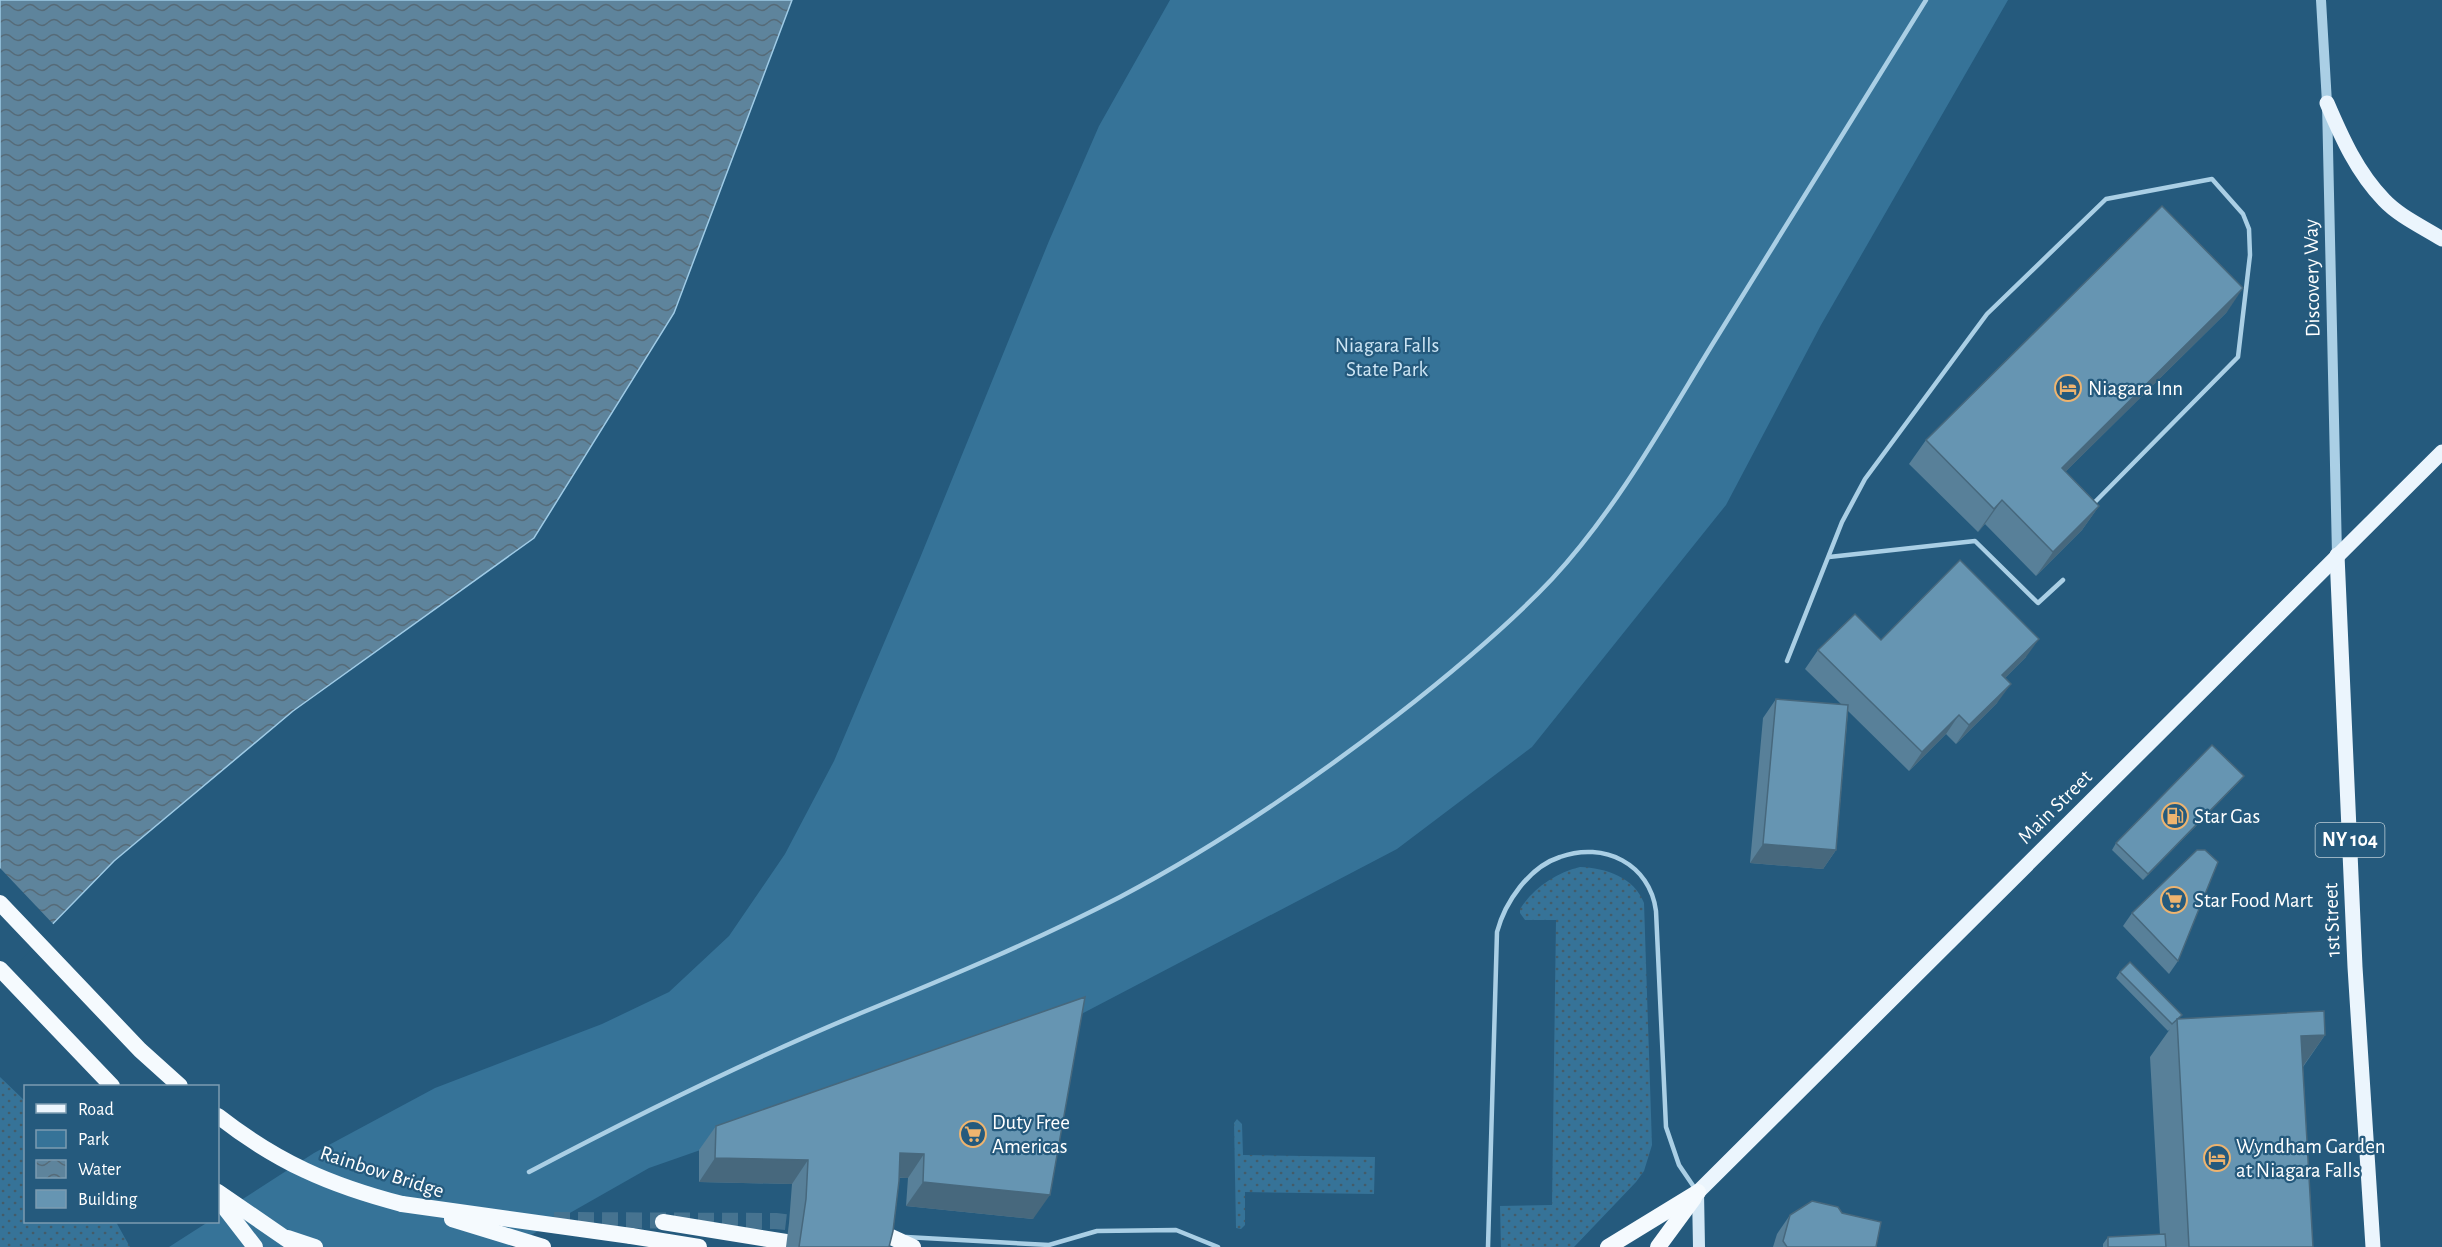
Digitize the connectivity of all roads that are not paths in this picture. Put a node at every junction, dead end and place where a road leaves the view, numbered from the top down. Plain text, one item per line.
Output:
1 (1926, 0) edge
2 (2321, 0) edge
3 (2327, 104) junction
4 (2442, 239) edge
5 (2442, 452) edge
6 (2092, 505) edge
7 (2337, 555) junction
8 (1829, 557) junction
9 (2063, 580) edge
10 (1787, 662) dead end
11 (0, 903) edge
12 (0, 969) edge
13 (111, 1085) edge
14 (179, 1085) edge
15 (219, 1117) edge
16 (529, 1172) dead end
17 (1698, 1192) junction
18 (219, 1193) edge
19 (219, 1199) edge
20 (402, 1204) junction
21 (233, 1218) junction
22 (663, 1222) dead end
23 (884, 1235) joint
24 (282, 1236) junction
25 (635, 1237) junction
26 (786, 1242) dead end
27 (1049, 1246) edge
28 (243, 1247) edge
29 (255, 1247) edge
30 (298, 1247) edge
31 (315, 1247) edge
32 (543, 1247) edge
33 (669, 1247) edge
34 (699, 1247) edge
35 (913, 1247) edge
36 (1218, 1247) edge
37 (1488, 1247) edge
38 (1608, 1247) edge
39 (1658, 1247) edge
40 (1699, 1247) edge
41 (2373, 1247) edge

1 - 16 lane
2 - 3 street, Discovery Way
3 - 4 main road
3 - 7 street, Discovery Way
5 - 7 main road, Main Street
6 - 8 lane
7 - 17 main road, Main Street
7 - 41 main road, 1st Street / NY 104
8 - 9 lane
8 - 10 lane
11 - 14 highway
12 - 13 highway
15 - 20 highway, Rainbow Bridge
17 - 37 lane
17 - 38 highway
17 - 39 highway
17 - 40 main road
18 - 24 highway
19 - 21 highway
20 - 25 highway, bridge
20 - 32 highway, Rainbow Bridge, bridge
21 - 28 highway
21 - 29 highway
22 - 26 highway
23 - 27 lane
23 - 35 highway
24 - 30 highway
24 - 31 highway
25 - 33 highway
25 - 34 highway
27 - 36 lane

